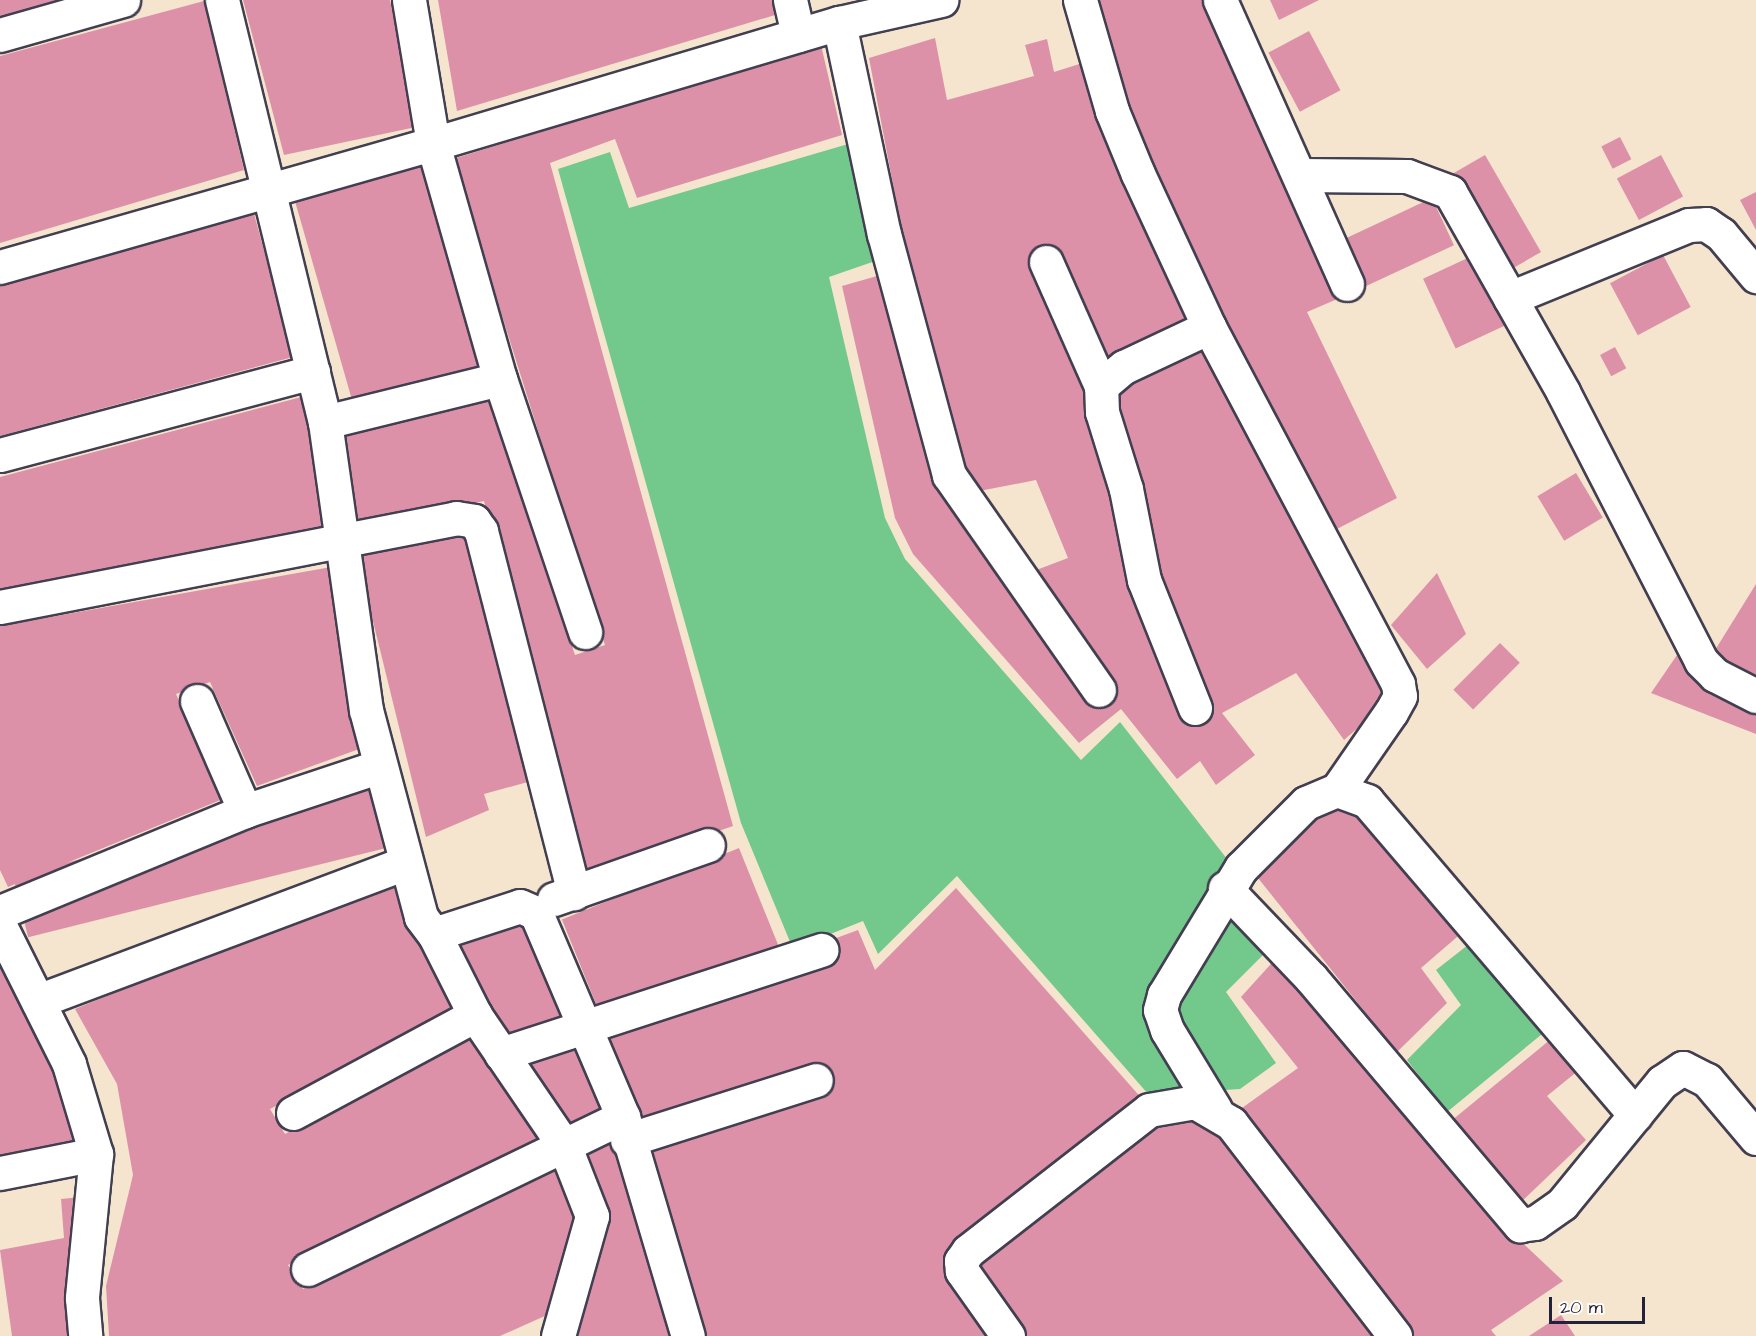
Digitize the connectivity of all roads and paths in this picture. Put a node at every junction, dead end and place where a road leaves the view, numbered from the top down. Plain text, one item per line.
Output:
1 (123, 0) edge
2 (222, 0) edge
3 (410, 0) edge
4 (790, 0) edge
5 (941, 0) edge
6 (1080, 0) edge
7 (1220, 0) edge
8 (838, 23) junction
9 (0, 35) edge
10 (798, 35) junction
11 (433, 144) junction
12 (1299, 175) junction
13 (266, 189) junction
14 (1046, 262) dead end
15 (0, 267) edge
16 (1756, 276) edge
17 (1347, 284) dead end
18 (1510, 298) junction
19 (1209, 327) junction
20 (313, 372) junction
21 (500, 379) junction
22 (1101, 386) junction
23 (325, 422) junction
24 (0, 454) edge
25 (344, 543) junction
26 (0, 607) edge
27 (585, 632) dead end
28 (1098, 690) dead end
29 (1756, 696) edge
30 (197, 701) dead end
31 (1195, 708) dead end
32 (380, 766) junction
33 (1337, 790) junction
34 (245, 811) junction
35 (708, 845) dead end
36 (405, 863) junction
37 (1225, 888) junction
38 (574, 893) junction
39 (530, 908) junction
40 (0, 912) edge
41 (0, 926) edge
42 (434, 934) junction
43 (822, 950) dead end
44 (38, 1001) junction
45 (476, 1015) junction
46 (587, 1029) junction
47 (501, 1054) junction
48 (816, 1080) dead end
49 (1215, 1109) junction
50 (293, 1113) dead end
51 (1635, 1115) junction
52 (625, 1129) junction
53 (1756, 1138) edge
54 (565, 1147) junction
55 (96, 1154) junction
56 (0, 1173) edge
57 (308, 1269) dead end
58 (85, 1336) edge
59 (558, 1336) edge
60 (688, 1336) edge
61 (1008, 1336) edge
62 (1395, 1336) edge

1 - 9 street
2 - 13 street
3 - 11 street
4 - 10 street
5 - 8 street
6 - 19 street
7 - 12 street
8 - 10 street
8 - 28 street
10 - 11 street
11 - 13 street
11 - 21 street
12 - 17 street
12 - 18 street
13 - 15 street
13 - 20 street
14 - 22 street
16 - 18 street
18 - 29 street
19 - 22 street
19 - 33 street
20 - 23 street
20 - 24 street
21 - 23 street
21 - 27 street
22 - 31 street
23 - 25 street
25 - 26 street
25 - 32 street
25 - 38 street
30 - 34 street
32 - 34 street
32 - 36 street
33 - 37 street
33 - 51 street
34 - 40 street
35 - 38 street
36 - 42 street
36 - 44 street
37 - 49 street
37 - 51 street
38 - 39 street
39 - 42 street
39 - 46 street
41 - 44 street
42 - 45 street
43 - 46 street
44 - 55 street
45 - 47 street
45 - 50 street
46 - 47 street
46 - 52 street
47 - 54 street
48 - 52 street
49 - 61 street
49 - 62 street
51 - 53 street
52 - 54 street
52 - 60 street
54 - 57 street
54 - 59 street
55 - 56 street
55 - 58 street

